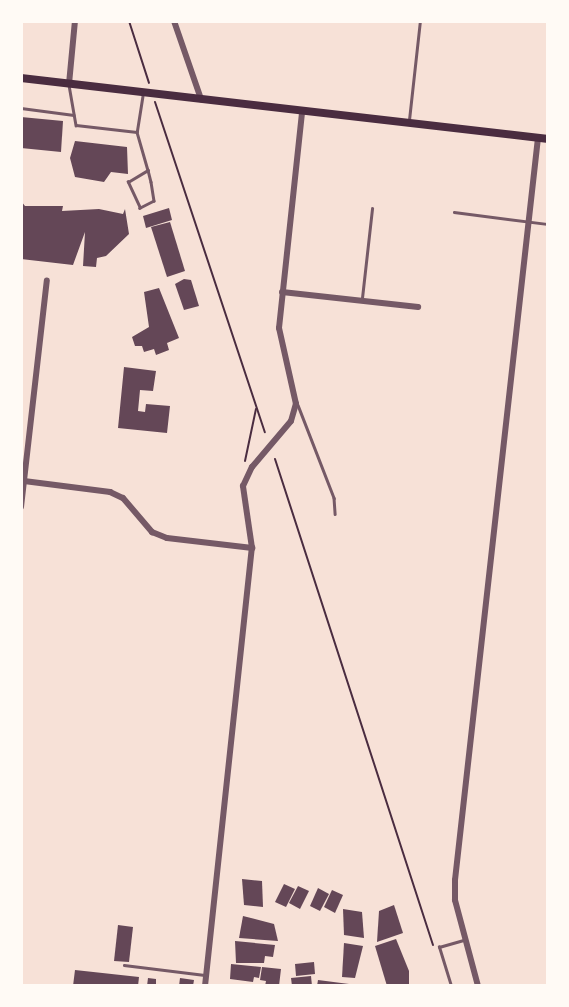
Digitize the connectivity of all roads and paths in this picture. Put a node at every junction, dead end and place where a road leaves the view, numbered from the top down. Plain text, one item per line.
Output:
1 (75, 21) edge
2 (129, 21) edge
3 (174, 21) edge
4 (421, 21) edge
5 (21, 78) edge
6 (69, 84) junction
7 (147, 89) junction
8 (154, 99) dead end
9 (201, 99) junction
10 (21, 108) edge
11 (302, 111) junction
12 (74, 115) junction
13 (408, 123) junction
14 (137, 132) junction
15 (538, 138) junction
16 (548, 139) edge
17 (148, 172) junction
18 (372, 209) dead end
19 (454, 212) dead end
20 (529, 222) junction
21 (548, 224) edge
22 (47, 280) dead end
23 (282, 292) junction
24 (362, 302) junction
25 (418, 307) dead end
26 (296, 402) junction
27 (256, 409) junction
28 (265, 432) dead end
29 (243, 455) dead end
30 (275, 458) dead end
31 (24, 481) junction
32 (21, 507) edge
33 (335, 514) dead end
34 (252, 548) junction
35 (466, 939) junction
36 (437, 956) dead end
37 (124, 965) dead end
38 (206, 975) junction
39 (205, 986) edge
40 (451, 986) edge
41 (478, 986) edge

1 - 6 street
2 - 7 path
3 - 9 street
4 - 13 lane
5 - 6 main road
6 - 7 main road
6 - 12 lane
7 - 9 main road
7 - 14 lane
8 - 27 path
9 - 11 main road
10 - 12 lane
11 - 13 main road
11 - 23 street
12 - 14 lane
13 - 15 main road
14 - 17 lane
15 - 16 main road
15 - 20 street
17 - 17 lane
18 - 24 lane
19 - 20 lane
20 - 21 lane
20 - 35 street
22 - 31 street
23 - 24 street
23 - 26 street
24 - 25 street
26 - 33 lane
26 - 34 street
27 - 28 path
27 - 29 path
30 - 36 path
31 - 32 street
31 - 34 street
34 - 38 street
35 - 40 lane
35 - 41 street
37 - 38 lane
38 - 39 street

